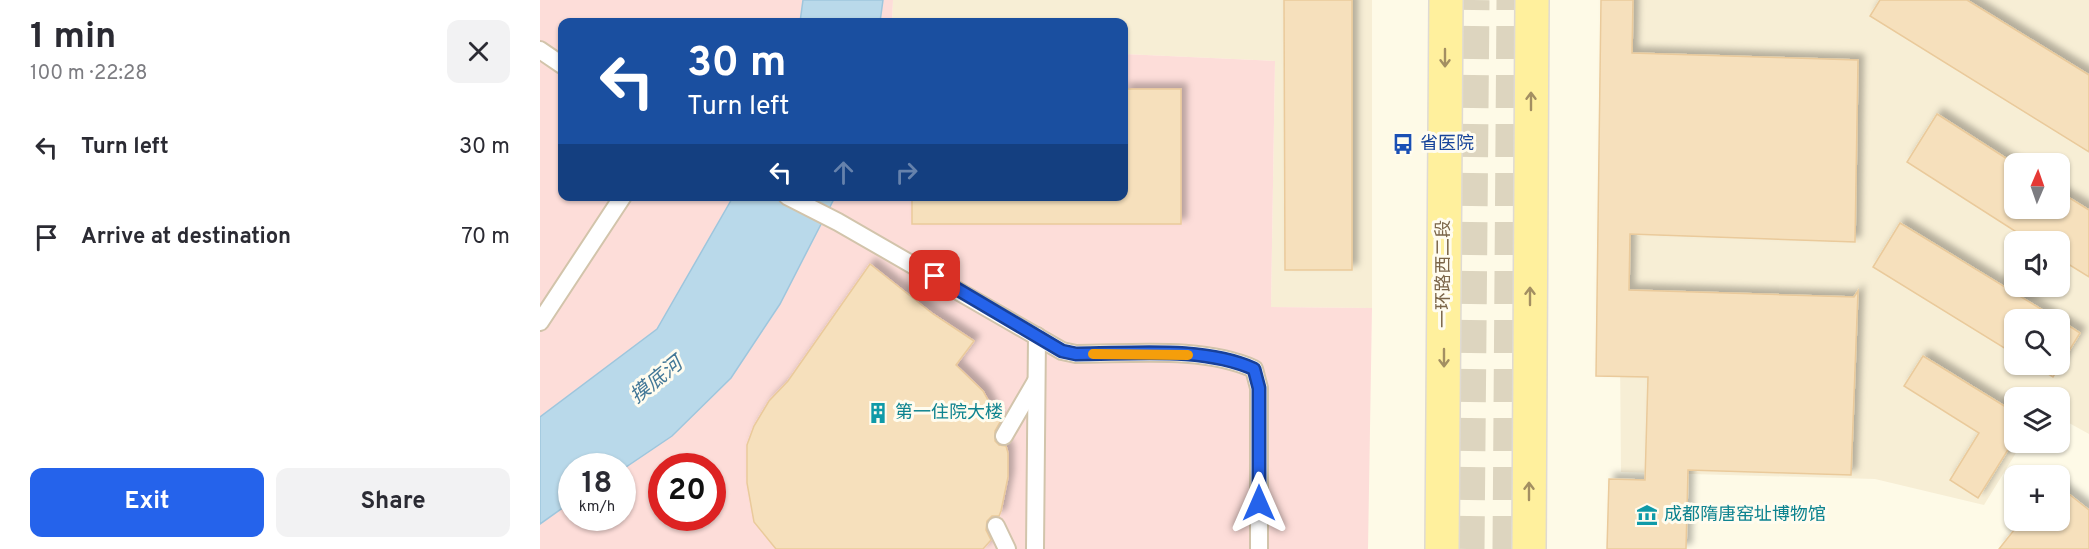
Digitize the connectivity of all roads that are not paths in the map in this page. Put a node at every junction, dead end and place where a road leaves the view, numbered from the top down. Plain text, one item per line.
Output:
1 (1446, 0) edge
2 (1532, 0) edge
3 (540, 50) edge
4 (558, 62) edge
5 (619, 201) edge
6 (797, 201) edge
7 (540, 322) edge
8 (1037, 336) junction
9 (1036, 381) junction
10 (1004, 436) dead end
11 (996, 526) dead end
12 (1007, 549) edge
13 (1035, 549) edge
14 (1259, 549) edge
15 (1442, 549) edge
16 (1529, 549) edge

1 -> 15 main road, 一环路西二段
16 -> 2 main road
3 - 4 lane
5 - 7 lane
6 - 8 lane
8 - 9 lane
8 - 14 lane
9 - 10 lane
9 - 13 lane
11 - 12 lane

